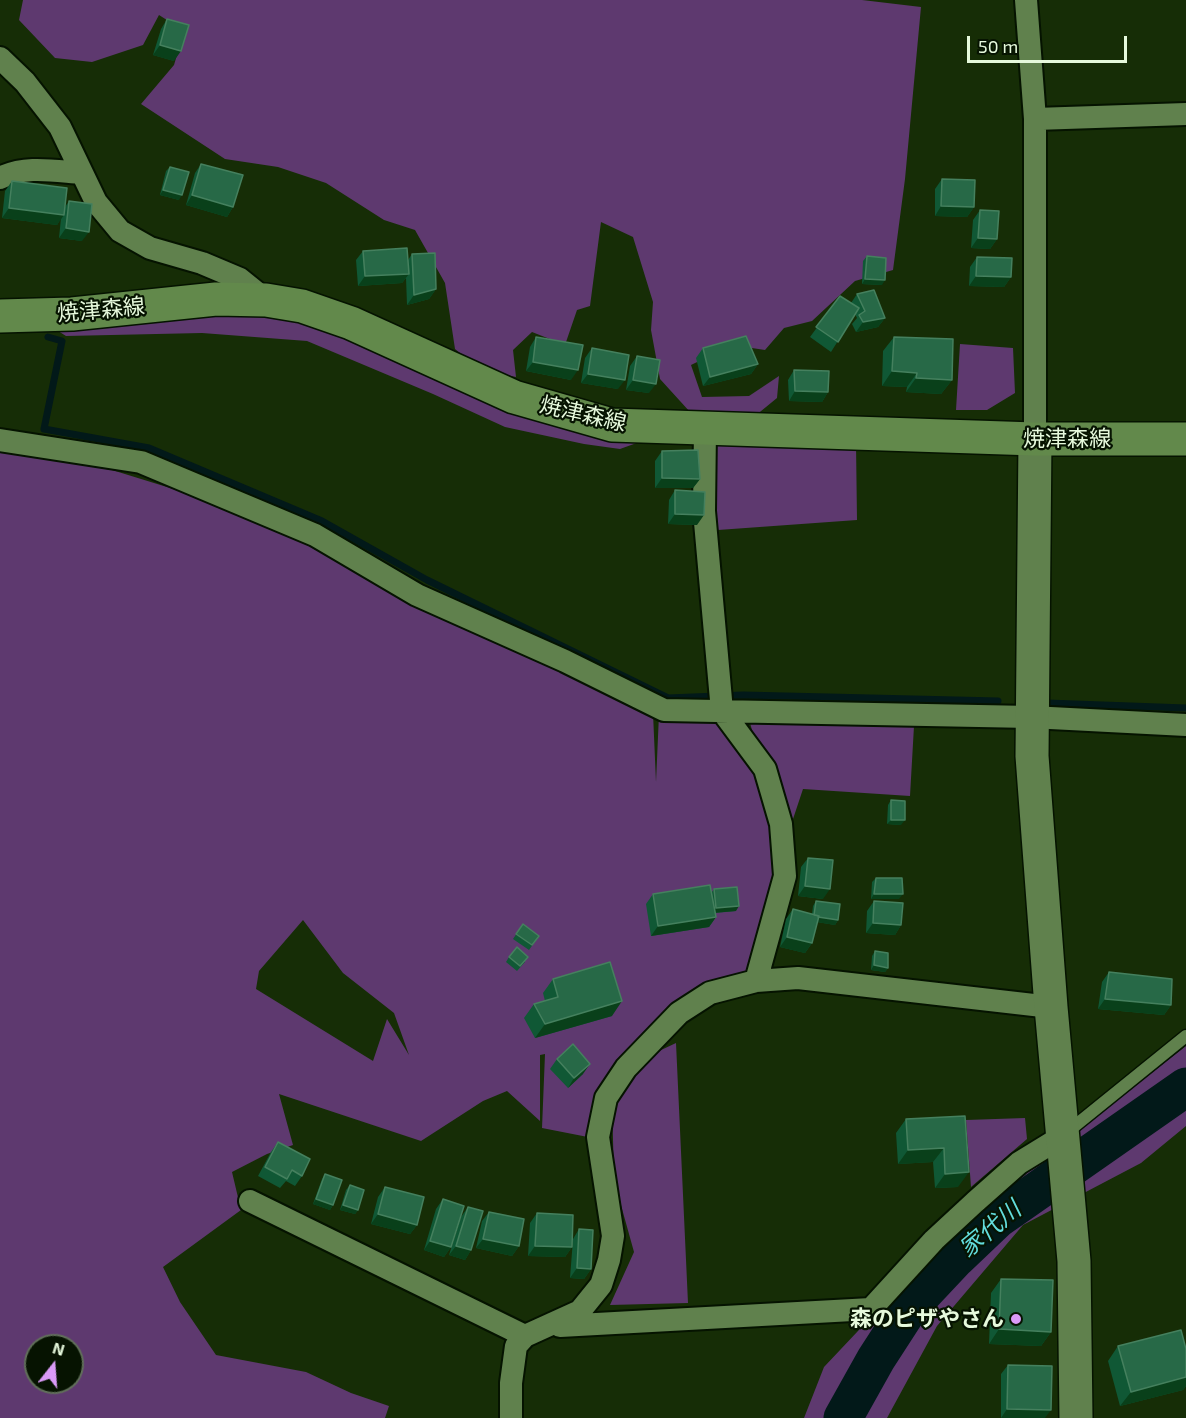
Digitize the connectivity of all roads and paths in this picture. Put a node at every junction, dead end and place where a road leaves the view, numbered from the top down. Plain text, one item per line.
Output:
1 (1026, 0) edge
2 (0, 58) edge
3 (1186, 114) edge
4 (1035, 119) junction
5 (82, 173) junction
6 (0, 178) edge
7 (266, 300) junction
8 (0, 316) edge
9 (705, 429) junction
10 (1035, 439) junction
11 (1186, 439) edge
12 (0, 440) edge
13 (722, 708) junction
14 (1031, 717) junction
15 (1186, 725) edge
16 (756, 981) junction
17 (1051, 1007) junction
18 (1186, 1036) edge
19 (1064, 1146) junction
20 (250, 1201) dead end
21 (547, 1326) junction
22 (525, 1336) junction
23 (511, 1418) edge
24 (1076, 1418) edge

1 - 4 street
2 - 5 street
3 - 4 street
4 - 10 street
5 - 6 street
5 - 7 street
7 - 8 main road, 焼津森線
7 - 9 main road, 焼津森線
9 - 10 main road, 焼津森線
9 - 13 street
10 - 11 main road, 焼津森線
10 - 14 street
12 - 13 street
13 - 14 street
13 - 16 street
14 - 15 street
14 - 17 street
16 - 17 street
16 - 21 street
17 - 19 street
18 - 19 lane
19 - 21 street
19 - 24 street
20 - 22 street
21 - 22 street
22 - 23 street

